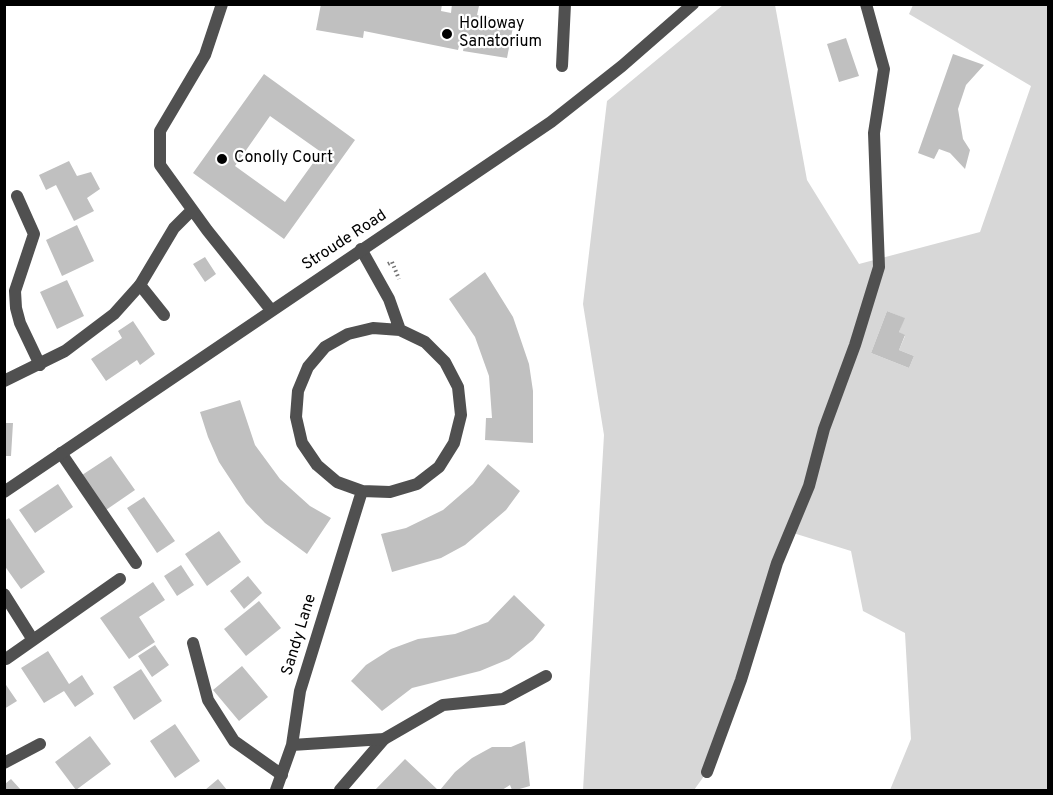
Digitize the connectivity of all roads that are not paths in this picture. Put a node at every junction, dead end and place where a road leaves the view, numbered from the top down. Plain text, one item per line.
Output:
1 (222, 4) edge
2 (565, 4) edge
3 (693, 4) edge
4 (866, 4) edge
5 (562, 66) dead end
6 (17, 196) dead end
7 (192, 210) junction
8 (361, 249) junction
9 (140, 285) junction
10 (271, 310) junction
11 (164, 315) dead end
12 (400, 330) junction
13 (40, 365) junction
14 (4, 381) edge
15 (62, 453) junction
16 (362, 491) junction
17 (4, 492) edge
18 (136, 563) dead end
19 (120, 579) dead end
20 (4, 594) edge
21 (33, 640) junction
22 (193, 643) dead end
23 (6, 659) dead end
24 (546, 676) dead end
25 (384, 739) junction
26 (40, 744) dead end
27 (292, 745) junction
28 (4, 763) edge
29 (707, 772) dead end
30 (282, 775) junction
31 (276, 790) edge
32 (340, 790) edge

1 - 7 street
2 - 5 street
3 - 8 street, Stroude Road
4 - 29 street
6 - 13 street
7 - 9 street
7 - 10 street
8 - 10 street, Stroude Road
8 - 12 street
9 - 11 street
9 - 13 street
10 - 15 street, Stroude Road
12 - 16 street
12 - 16 street
13 - 14 street
15 - 17 street, Stroude Road
15 - 18 street
16 - 27 street, Sandy Lane
19 - 21 street
20 - 21 street
21 - 23 street
22 - 30 street
24 - 25 street
25 - 27 street
25 - 32 street
26 - 28 street
27 - 30 street, Sandy Lane
30 - 31 street, Sandy Lane

